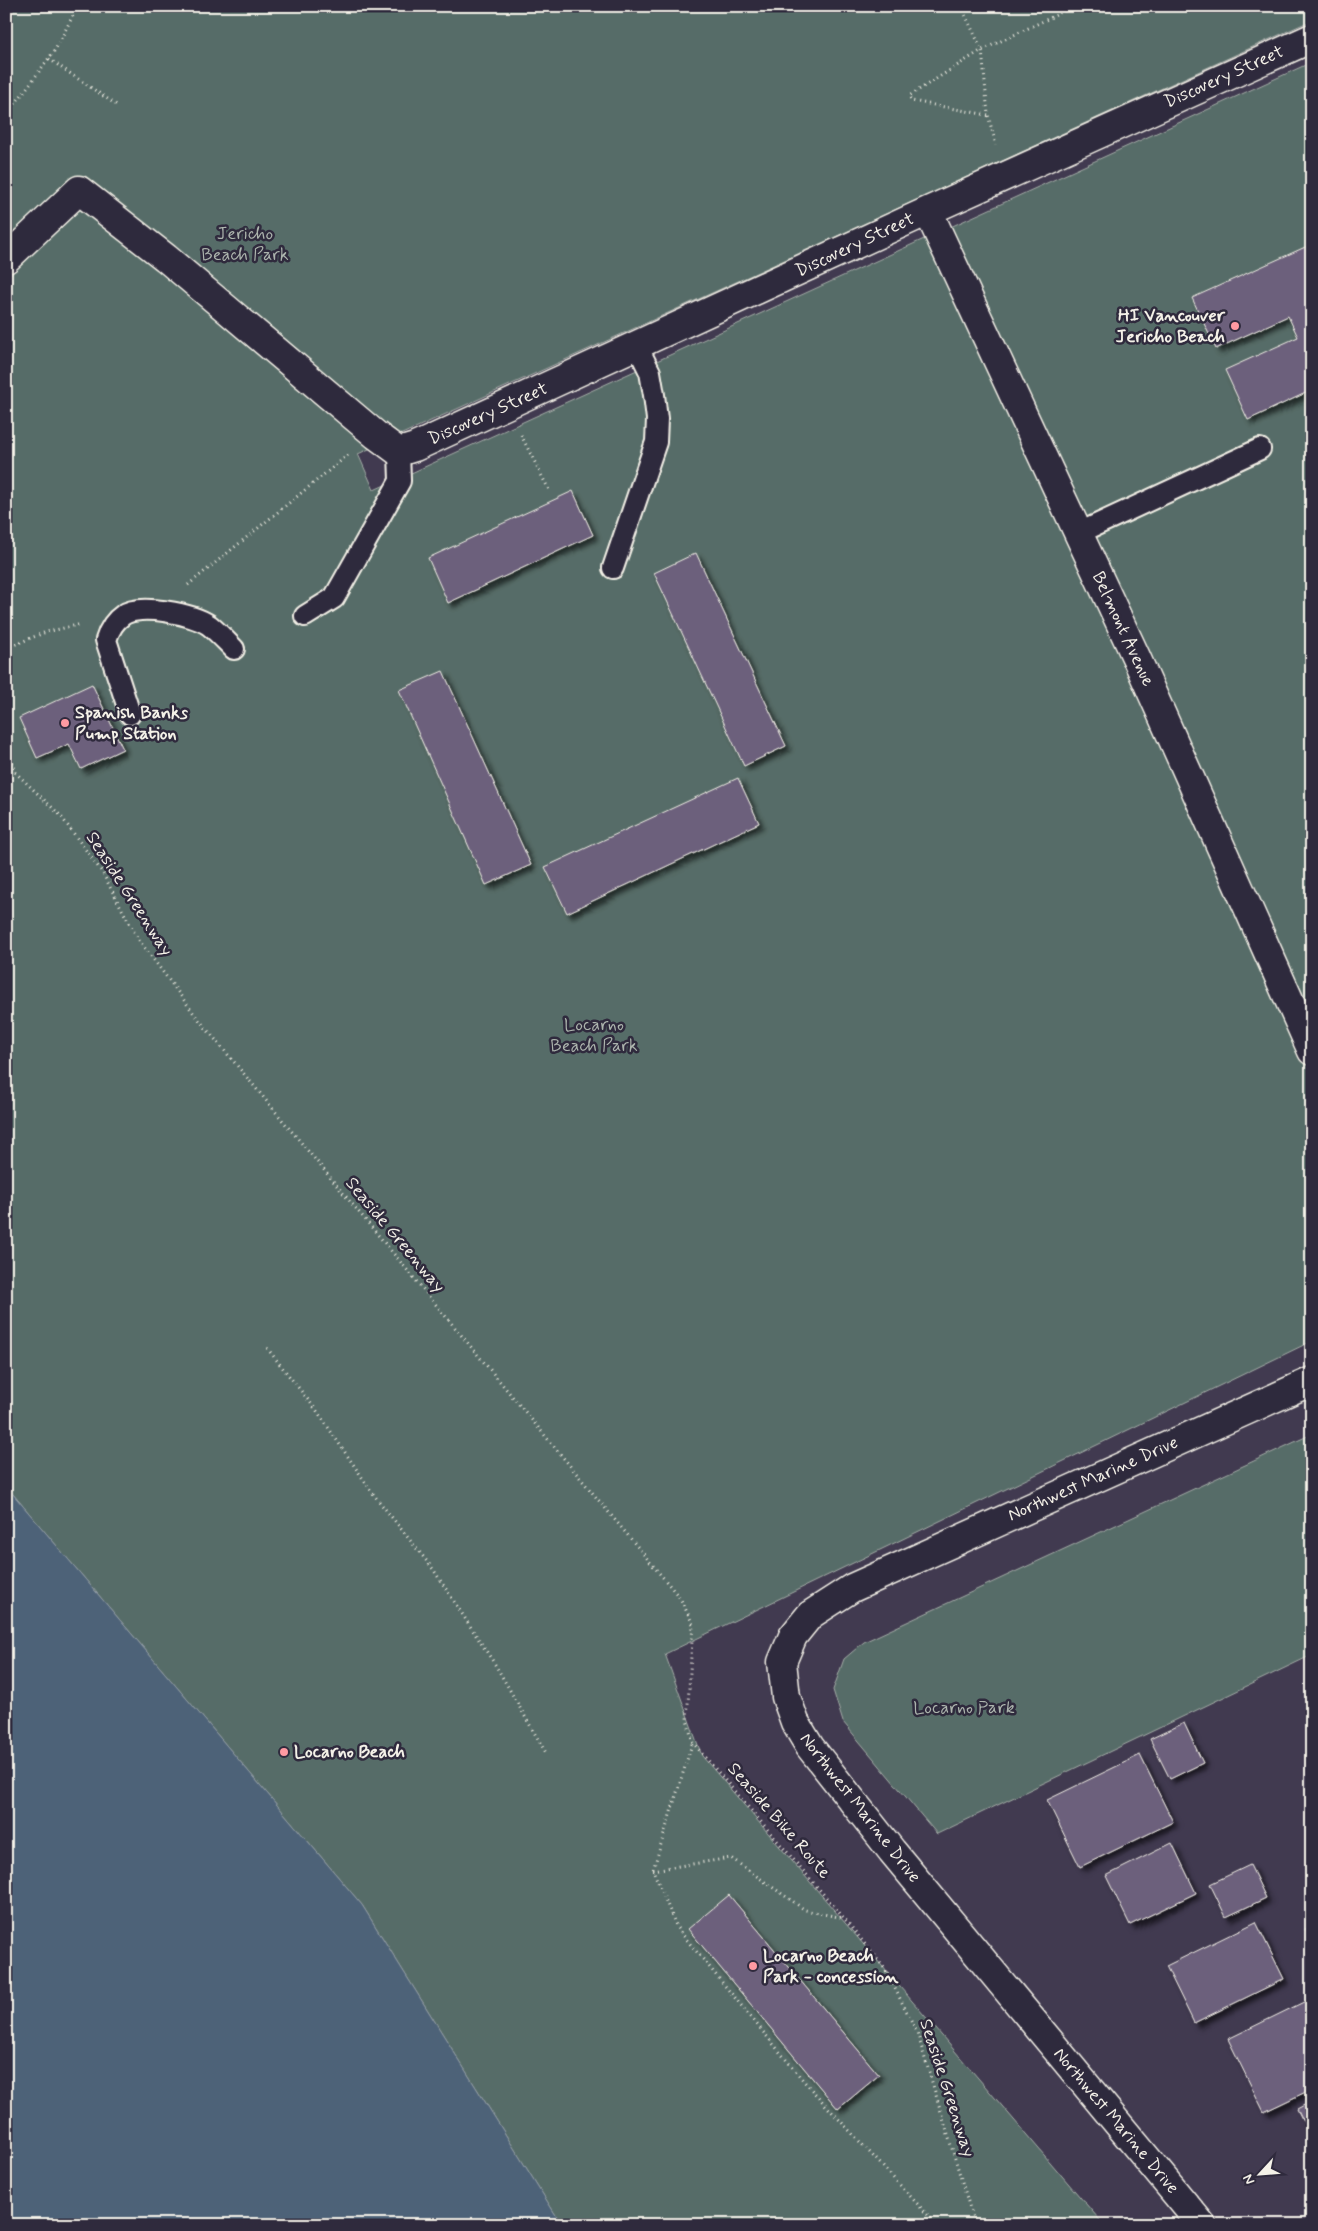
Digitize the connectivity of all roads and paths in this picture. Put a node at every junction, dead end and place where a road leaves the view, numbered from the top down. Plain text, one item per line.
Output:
1 (78, 6) edge
2 (962, 6) edge
3 (1075, 6) edge
4 (1312, 38) edge
5 (982, 50) junction
6 (49, 58) junction
7 (118, 106) dead end
8 (988, 115) junction
9 (6, 116) edge
10 (1008, 174) junction
11 (928, 211) junction
12 (6, 259) edge
13 (637, 346) junction
14 (520, 433) dead end
15 (1260, 449) dead end
16 (399, 452) junction
17 (350, 453) dead end
18 (549, 490) dead end
19 (1079, 533) junction
20 (612, 568) dead end
21 (156, 609) junction
22 (124, 614) junction
23 (304, 616) dead end
24 (6, 648) edge
25 (234, 649) dead end
26 (130, 714) dead end
27 (6, 743) edge
28 (6, 768) edge
29 (16, 773) junction
30 (1312, 1051) edge
31 (267, 1348) dead end
32 (1312, 1382) edge
33 (693, 1743) junction
34 (546, 1753) dead end
35 (653, 1870) junction
36 (844, 1918) junction
37 (937, 2225) edge
38 (975, 2225) edge
39 (1202, 2225) edge

1 - 6 path
2 - 5 path
3 - 5 path
4 - 10 street, Discovery Street
5 - 8 path
5 - 8 path
6 - 7 path
6 - 9 path
8 - 10 path
10 - 11 street, Discovery Street
11 - 13 street, Discovery Street
11 - 19 street, Belmont Avenue
12 - 16 street
13 - 16 street, Discovery Street
13 - 20 lane
14 - 18 path
15 - 19 lane
16 - 23 lane
17 - 21 path
19 - 30 street, Belmont Avenue
21 - 22 lane
21 - 25 lane
22 - 24 path
22 - 26 lane
27 - 29 path
28 - 29 path, Seaside Greenway
29 - 33 path, Seaside Greenway
31 - 34 path
32 - 39 street, Northwest Marine Drive
33 - 35 path
33 - 36 path, Seaside Bike Route
35 - 36 path
35 - 37 path
36 - 38 path, Seaside Greenway

